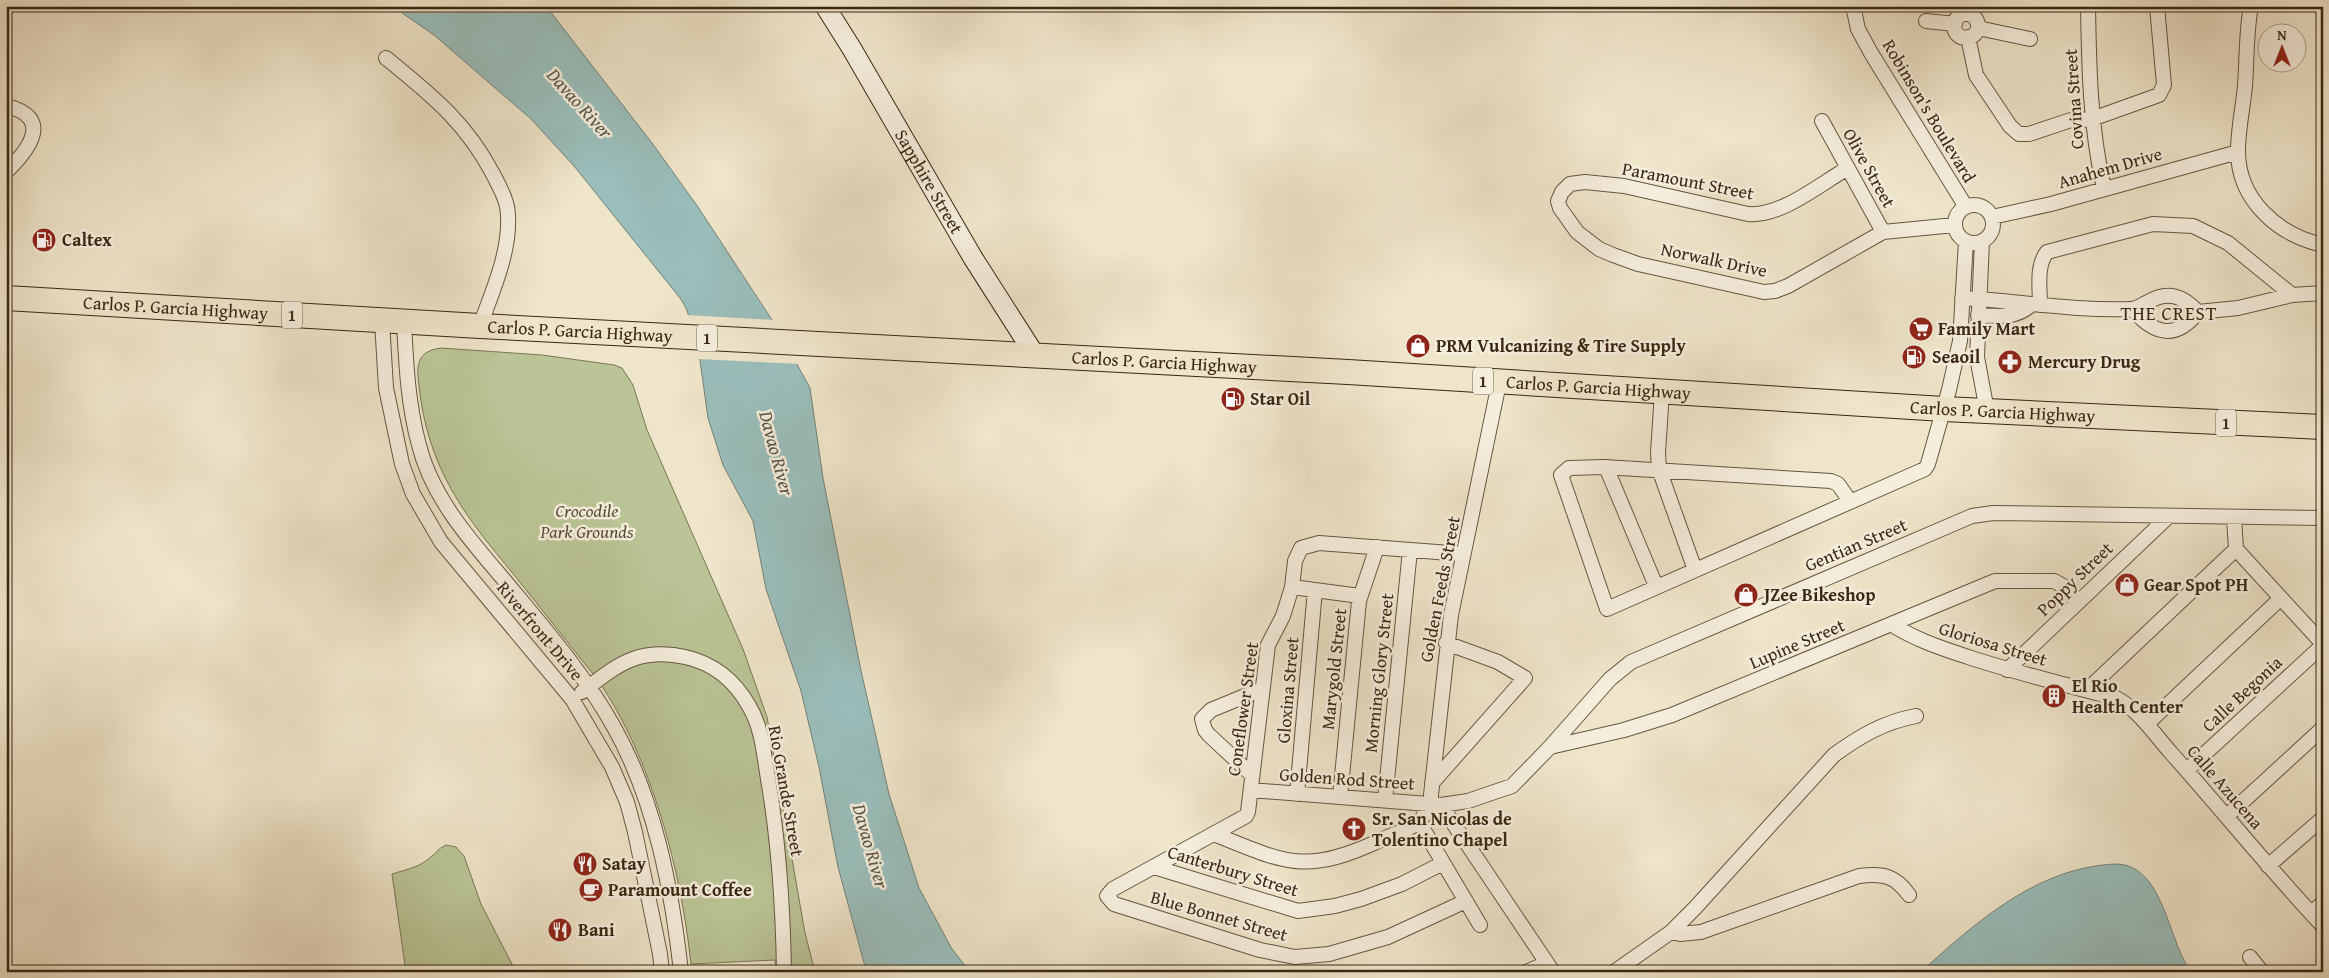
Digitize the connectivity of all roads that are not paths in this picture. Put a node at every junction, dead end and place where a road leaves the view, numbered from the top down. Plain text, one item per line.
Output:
1 (825, 6) edge
2 (1852, 6) edge
3 (2088, 6) edge
4 (2157, 6) edge
5 (2251, 6) edge
6 (1968, 10) edge
7 (1926, 21) dead end
8 (1955, 24) junction
9 (1973, 33) junction
10 (2030, 39) dead end
11 (386, 58) dead end
12 (6, 106) edge
13 (2092, 119) junction
14 (1822, 121) dead end
15 (2238, 152) junction
16 (1848, 168) junction
17 (6, 172) edge
18 (1570, 184) joint
19 (2104, 188) junction
20 (1966, 207) junction
21 (1992, 217) junction
22 (1956, 225) junction
23 (1883, 232) junction
24 (1966, 241) junction
25 (1982, 241) junction
26 (2323, 245) edge
27 (2323, 293) edge
28 (2292, 295) junction
29 (6, 298) edge
30 (1962, 298) junction
31 (1979, 299) junction
32 (2036, 305) junction
33 (2133, 310) junction
34 (2198, 312) junction
35 (1978, 315) junction
36 (393, 321) junction
37 (480, 326) junction
38 (1960, 341) junction
39 (1976, 341) junction
40 (1035, 355) junction
41 (1499, 383) junction
42 (1662, 392) junction
43 (1944, 409) junction
44 (1987, 411) junction
45 (2323, 427) edge
46 (1606, 467) junction
47 (1659, 468) junction
48 (1850, 501) junction
49 (2169, 516) junction
50 (2234, 518) junction
51 (2323, 518) edge
52 (1378, 547) junction
53 (1410, 550) junction
54 (2236, 550) junction
55 (1463, 554) junction
56 (1695, 570) junction
57 (1656, 586) junction
58 (1292, 587) junction
59 (1316, 590) junction
60 (1360, 596) junction
61 (2281, 598) junction
62 (2079, 602) junction
63 (1891, 624) junction
64 (1446, 643) junction
65 (2323, 644) edge
66 (2007, 670) junction
67 (589, 687) junction
68 (1262, 689) junction
69 (2087, 690) junction
70 (572, 699) junction
71 (1916, 716) dead end
72 (2147, 724) junction
73 (2323, 728) edge
74 (1550, 747) junction
75 (2187, 770) junction
76 (1252, 775) junction
77 (1432, 783) junction
78 (1251, 790) junction
79 (1297, 794) junction
80 (1340, 797) junction
81 (1386, 800) junction
82 (1435, 804) junction
83 (2226, 816) junction
84 (2323, 818) edge
85 (1419, 822) junction
86 (655, 829) junction
87 (635, 832) junction
88 (1214, 834) junction
89 (1443, 864) junction
90 (2268, 866) junction
91 (1154, 867) junction
92 (1909, 895) dead end
93 (1107, 896) joint
94 (1466, 901) junction
95 (2323, 903) edge
96 (2311, 913) junction
97 (1480, 925) dead end
98 (2323, 926) edge
99 (1671, 932) junction
100 (2250, 957) dead end
101 (1550, 967) edge
102 (662, 972) edge
103 (681, 972) edge
104 (784, 972) edge
105 (1526, 972) edge
106 (1614, 972) edge
107 (2262, 972) edge

1 - 40 street, Sapphire Street
2 - 20 street, Robinson's Boulevard
3 - 13 street, Covina Street
4 - 13 street
5 - 15 street
6 - 8 street
6 - 9 street
7 - 8 street
8 - 9 street
9 - 10 street
9 - 13 street
11 - 37 street
12 - 17 street
13 - 19 street, Covina Street
14 - 16 street, Olive Street
15 - 19 street, Anahem Drive
15 - 26 street
16 - 18 street, Paramount Street
16 - 23 street, Olive Street
18 - 23 street, Norwalk Drive
19 - 21 street, Anahem Drive
20 - 21 street
20 - 22 street
21 - 25 street
22 - 23 street, Norwalk Drive
22 - 24 street
24 - 25 street
24 - 30 street
25 - 31 street
27 - 28 street
28 - 32 street
28 - 34 street
29 - 36 highway, Carlos P. Garcia Highway / 1
30 - 31 street
30 - 38 street
31 - 32 street
31 - 35 street
32 - 33 street
32 - 35 street
33 - 34 street
33 - 34 street
35 - 39 street
36 - 37 highway, Carlos P. Garcia Highway / 1
36 - 67 street, Riverfront Drive
36 - 70 street, Riverfront Drive
37 - 40 highway, Carlos P. Garcia Highway / 1
38 - 39 street
38 - 43 street
39 - 44 street
40 - 41 highway, Carlos P. Garcia Highway / 1
41 - 42 highway, Carlos P. Garcia Highway / 1
41 - 55 street, Golden Feeds Street
42 - 43 highway, Carlos P. Garcia Highway / 1
42 - 47 street
43 - 44 highway, Carlos P. Garcia Highway / 1
43 - 48 street
44 - 45 highway, Carlos P. Garcia Highway / 1
46 - 47 street
46 - 57 street
46 - 57 street
47 - 48 street
47 - 56 street
48 - 56 street
49 - 50 street, Gentian Street
49 - 62 street, Poppy Street
49 - 74 street, Gentian Street
50 - 51 street, Gentian Street
50 - 54 street
52 - 53 street
52 - 58 street, Coneflower Street
52 - 60 street, Marygold Street
53 - 55 street
53 - 81 street, Morning Glory Street
54 - 61 street
54 - 69 street
55 - 64 street, Golden Feeds Street
56 - 57 street
58 - 59 street
58 - 68 street, Coneflower Street
59 - 60 street
59 - 79 street, Gloxina Street
60 - 80 street, Marygold Street
61 - 65 street
61 - 72 street
62 - 63 street, Lupine Street
62 - 66 street, Poppy Street
63 - 66 street, Gloriosa Street
63 - 74 street, Lupine Street
64 - 77 street, Golden Feeds Street
64 - 77 street
65 - 75 street, Calle Begonia
66 - 69 street, Gloriosa Street
67 - 70 street, Rio Grande Street
67 - 86 street, Riverfront Drive
67 - 104 street, Rio Grande Street
68 - 76 street, Coneflower Street
68 - 76 street
69 - 72 street, Calle Azucena
70 - 87 street, Riverfront Drive
71 - 99 street
72 - 75 street, Calle Azucena
73 - 83 street
74 - 82 street, Gentian Street
75 - 83 street, Calle Azucena
76 - 78 street, Coneflower Street
77 - 82 street, Golden Feeds Street
78 - 79 street, Golden Rod Street
78 - 88 street, Coneflower Street
79 - 80 street, Golden Rod Street
80 - 81 street, Golden Rod Street
81 - 82 street, Golden Rod Street
82 - 85 street
82 - 101 street
83 - 90 street, Calle Azucena
84 - 90 street
85 - 88 street
85 - 89 street
86 - 87 street
86 - 103 street, Riverfront Drive
87 - 102 street, Riverfront Drive
88 - 91 street, Coneflower Street
89 - 91 street, Canterbury Street
89 - 94 street
90 - 96 street, Calle Azucena
91 - 93 street, Coneflower Street
92 - 99 street
93 - 94 street, Blue Bonnet Street
94 - 97 street
95 - 96 street
96 - 98 street, Calle Azucena
99 - 106 street
100 - 107 street
101 - 105 street

